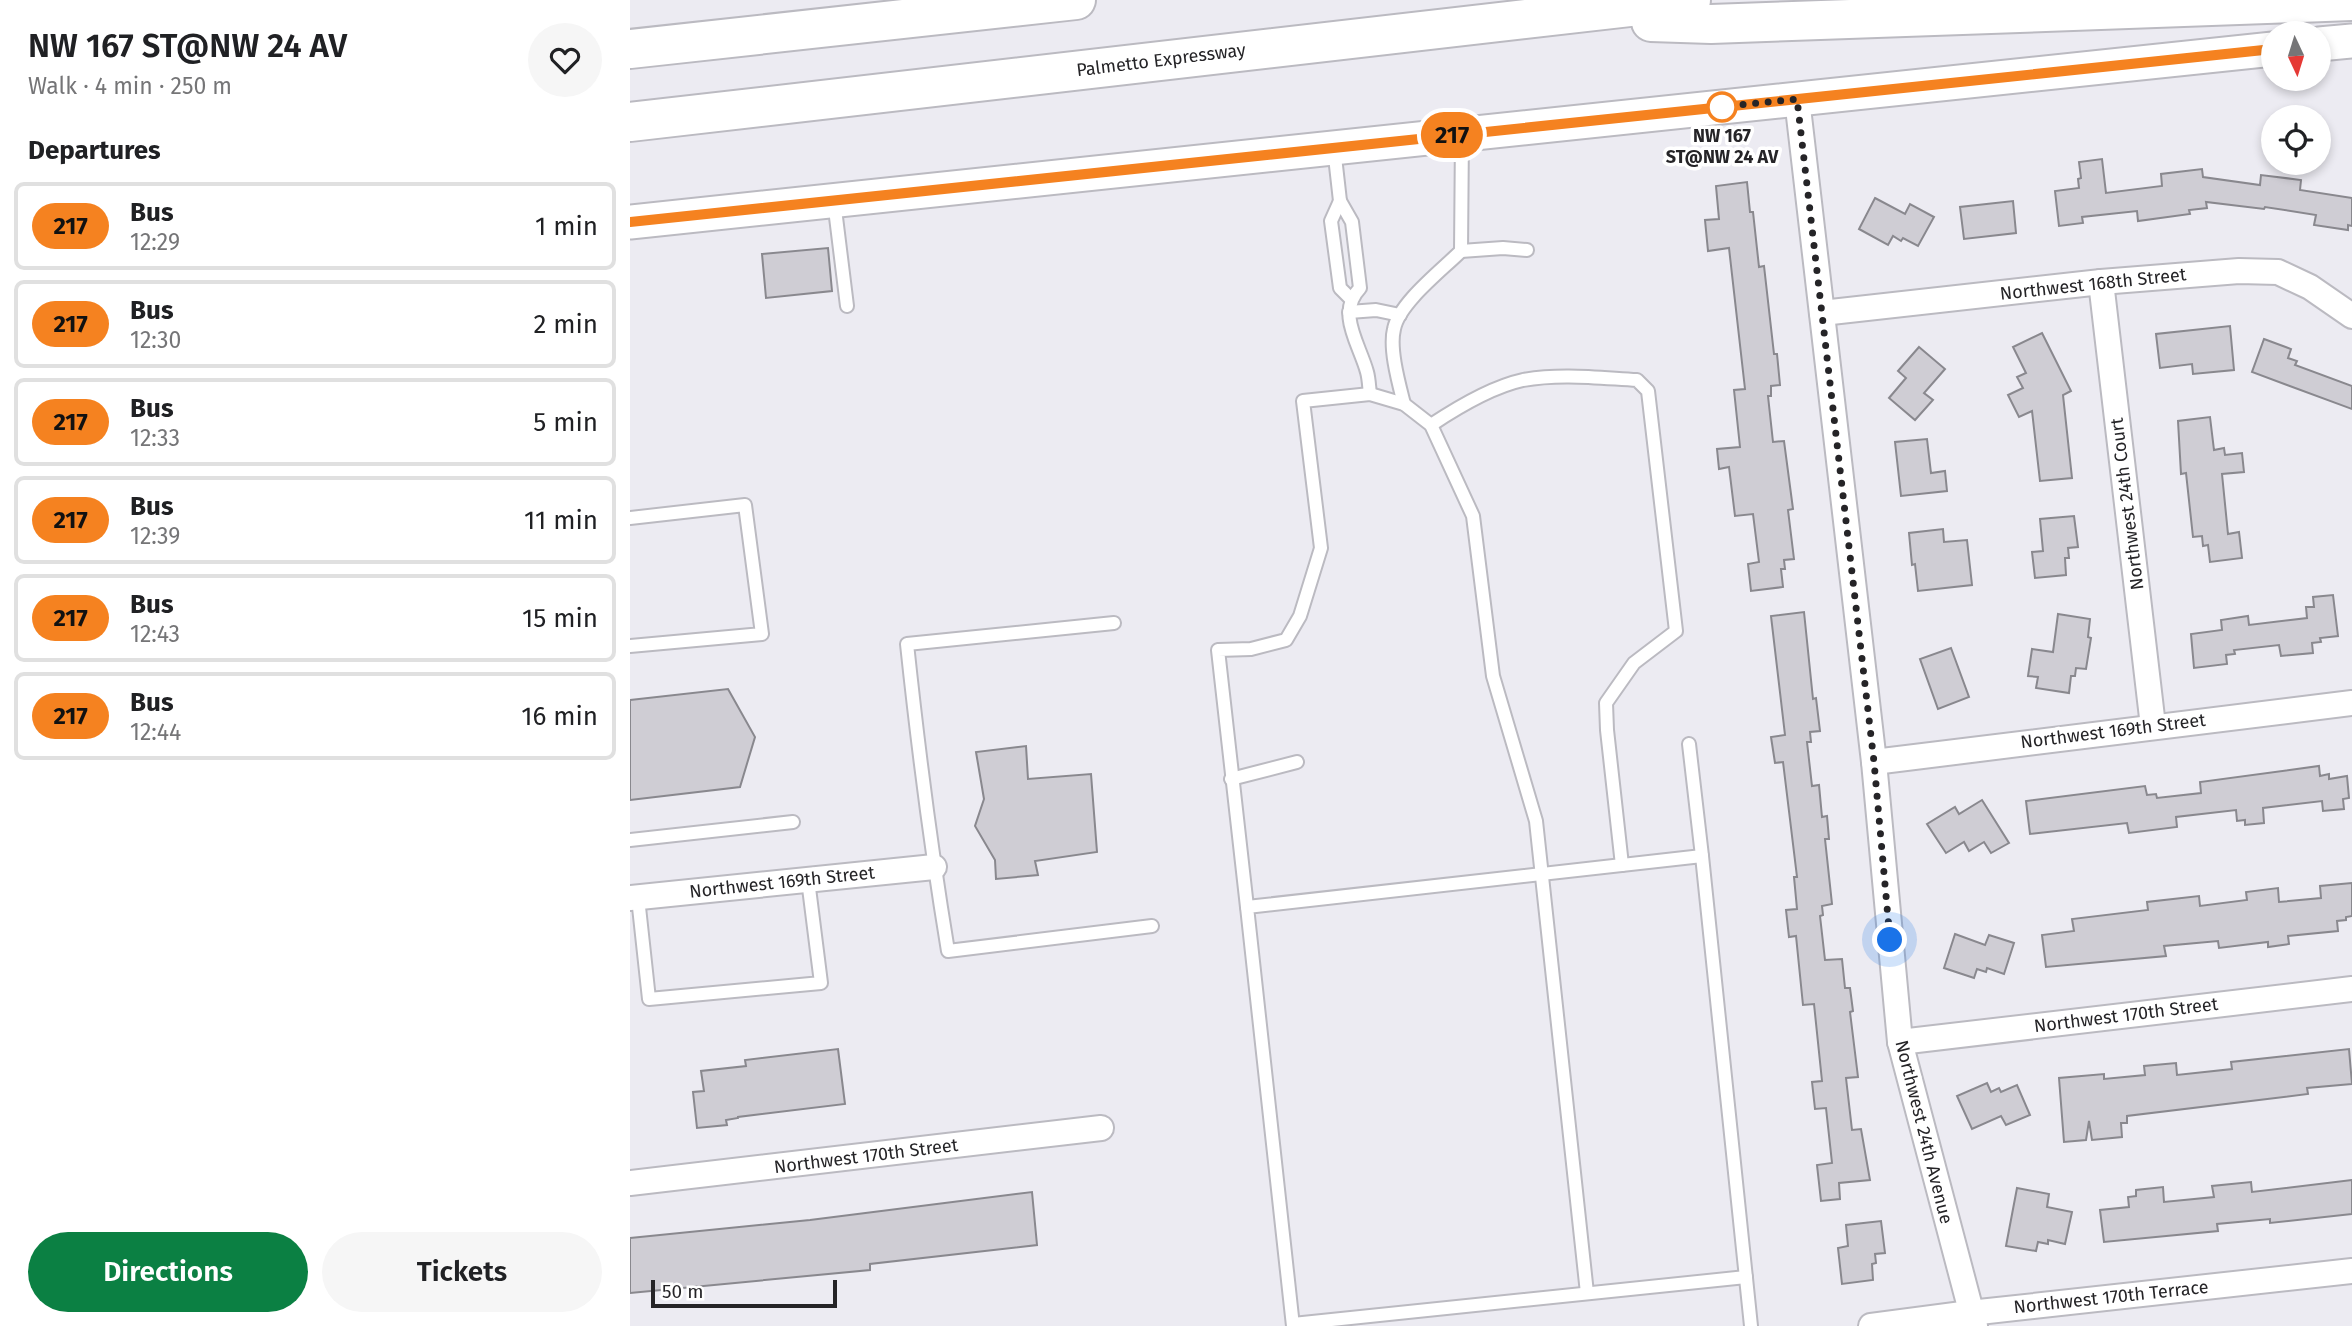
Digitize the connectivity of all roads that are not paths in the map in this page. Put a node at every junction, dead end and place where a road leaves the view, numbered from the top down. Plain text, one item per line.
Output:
1 (1076, 0) edge
2 (1691, 0) edge
3 (2352, 1) edge
4 (1520, 19) junction
5 (2352, 41) edge
6 (2331, 43) edge
7 (630, 49) edge
8 (2261, 50) edge
9 (1797, 99) junction
10 (630, 121) edge
11 (1462, 134) junction
12 (1334, 147) junction
13 (834, 201) junction
14 (1340, 201) junction
15 (630, 222) edge
16 (1527, 250) dead end
17 (1461, 251) junction
18 (2101, 282) junction
19 (1350, 298) junction
20 (847, 306) dead end
21 (1349, 312) junction
22 (1822, 313) junction
23 (1400, 315) junction
24 (2352, 316) edge
25 (1370, 394) junction
26 (1404, 404) junction
27 (1431, 425) junction
28 (630, 518) edge
29 (1114, 623) dead end
30 (630, 646) edge
31 (2352, 703) edge
32 (2153, 726) junction
33 (1689, 744) dead end
34 (1297, 762) dead end
35 (1874, 762) junction
36 (1231, 779) junction
37 (793, 822) dead end
38 (630, 840) edge
39 (1702, 856) junction
40 (1622, 865) junction
41 (934, 867) junction
42 (1543, 874) junction
43 (808, 880) junction
44 (634, 898) edge
45 (1247, 907) junction
46 (1152, 926) dead end
47 (2352, 989) edge
48 (1900, 1042) junction
49 (1101, 1128) dead end
50 (630, 1183) edge
51 (2352, 1271) edge
52 (1746, 1277) junction
53 (1587, 1293) junction
54 (1972, 1319) edge
55 (1293, 1325) edge
56 (1751, 1326) edge
57 (1871, 1326) edge

1 - 7 highway
2 - 4 highway, Palmetto Expressway
3 - 4 highway
4 - 10 highway, Palmetto Expressway
5 - 6 street
8 - 9 street
9 - 11 street
9 - 22 street, Northwest 24th Avenue
11 - 12 street
11 - 17 lane
12 - 13 street
12 - 14 lane
13 - 15 street
13 - 20 lane
14 - 19 lane
14 - 19 lane
16 - 17 lane
17 - 23 lane
18 - 22 street, Northwest 168th Street
18 - 24 street, Northwest 168th Street
18 - 32 street, Northwest 24th Court
19 - 21 lane
21 - 23 lane
21 - 25 lane
22 - 35 street, Northwest 24th Avenue
23 - 26 lane
25 - 26 lane
25 - 36 lane
26 - 27 lane
27 - 40 lane
27 - 42 lane
28 - 30 lane
29 - 41 lane
31 - 32 street, Northwest 169th Street
32 - 35 street, Northwest 169th Street
33 - 39 lane
34 - 36 lane
35 - 48 street, Northwest 24th Avenue
36 - 45 lane
37 - 38 lane
39 - 40 lane
39 - 52 lane
40 - 42 lane
41 - 43 street, Northwest 169th Street
41 - 46 lane
42 - 45 lane
42 - 53 lane
43 - 44 street, Northwest 169th Street
43 - 44 lane
45 - 55 lane
47 - 48 street, Northwest 170th Street
48 - 54 street, Northwest 24th Avenue
49 - 50 street, Northwest 170th Street
51 - 54 street, Northwest 170th Terrace
52 - 53 lane
52 - 56 lane
53 - 55 lane
54 - 57 street, Northwest 170th Terrace

